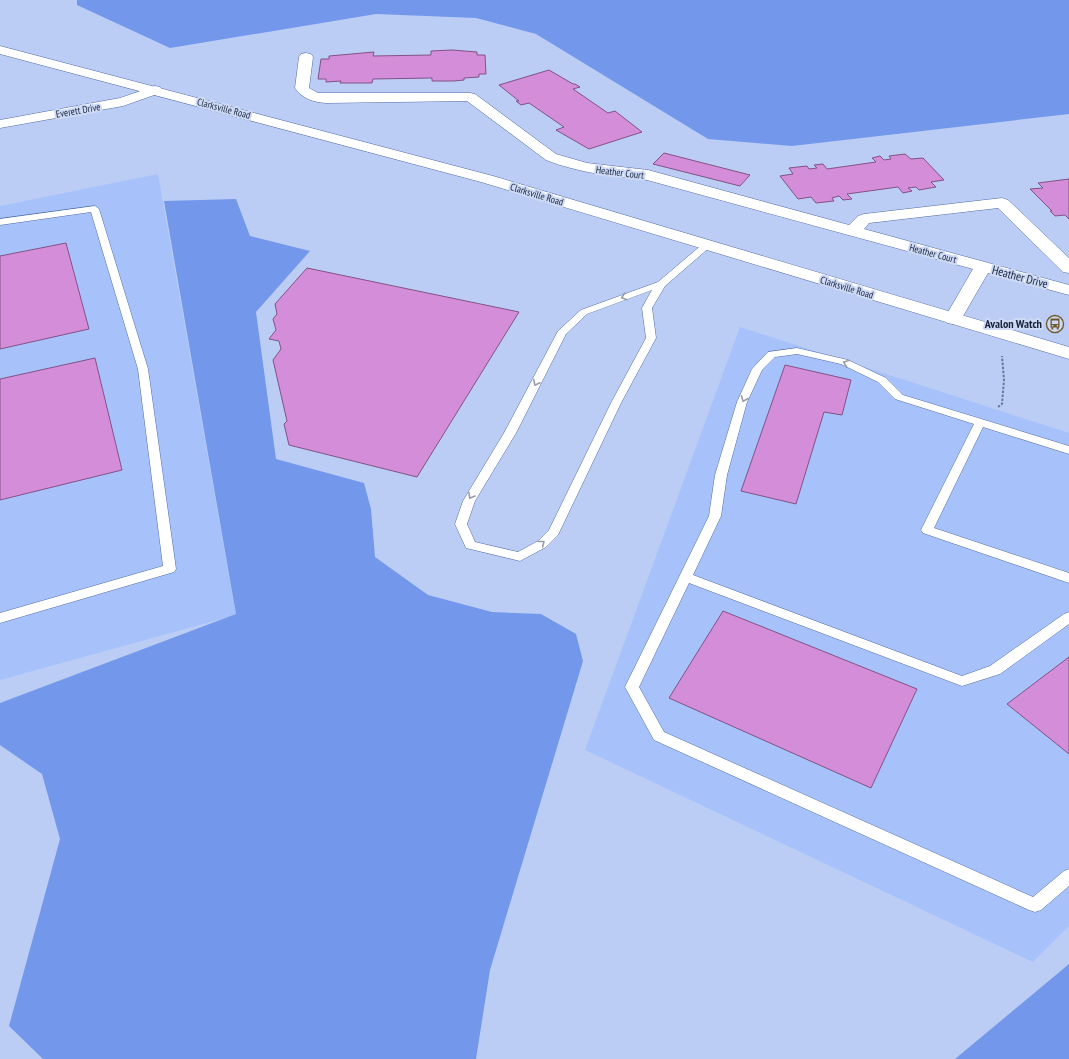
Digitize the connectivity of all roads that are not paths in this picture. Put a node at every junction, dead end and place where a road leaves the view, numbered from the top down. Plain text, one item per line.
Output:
1 (0, 50) edge
2 (306, 57) dead end
3 (155, 90) junction
4 (0, 124) edge
5 (0, 222) edge
6 (853, 231) junction
7 (707, 245) junction
8 (983, 267) junction
9 (1069, 268) edge
10 (661, 284) junction
11 (1069, 290) edge
12 (953, 319) junction
13 (1069, 353) edge
14 (980, 422) junction
15 (1069, 450) edge
16 (686, 576) junction
17 (1069, 578) edge
18 (1069, 617) edge
19 (0, 618) edge
20 (1069, 876) edge

1 - 3 street, Clarksville Road
2 - 6 street, Heather Court
3 - 4 street, Everett Drive
3 - 7 street, Clarksville Road
5 - 19 lane
6 - 8 street, Heather Court
6 - 9 street
7 - 10 lane
7 - 12 street, Clarksville Road
8 - 11 street, Heather Drive
8 - 12 street, Heather Drive
10 -> 10 lane
12 - 13 street, Clarksville Road
14 - 15 lane
14 -> 16 lane
14 - 17 lane
16 - 18 lane
16 - 20 lane

